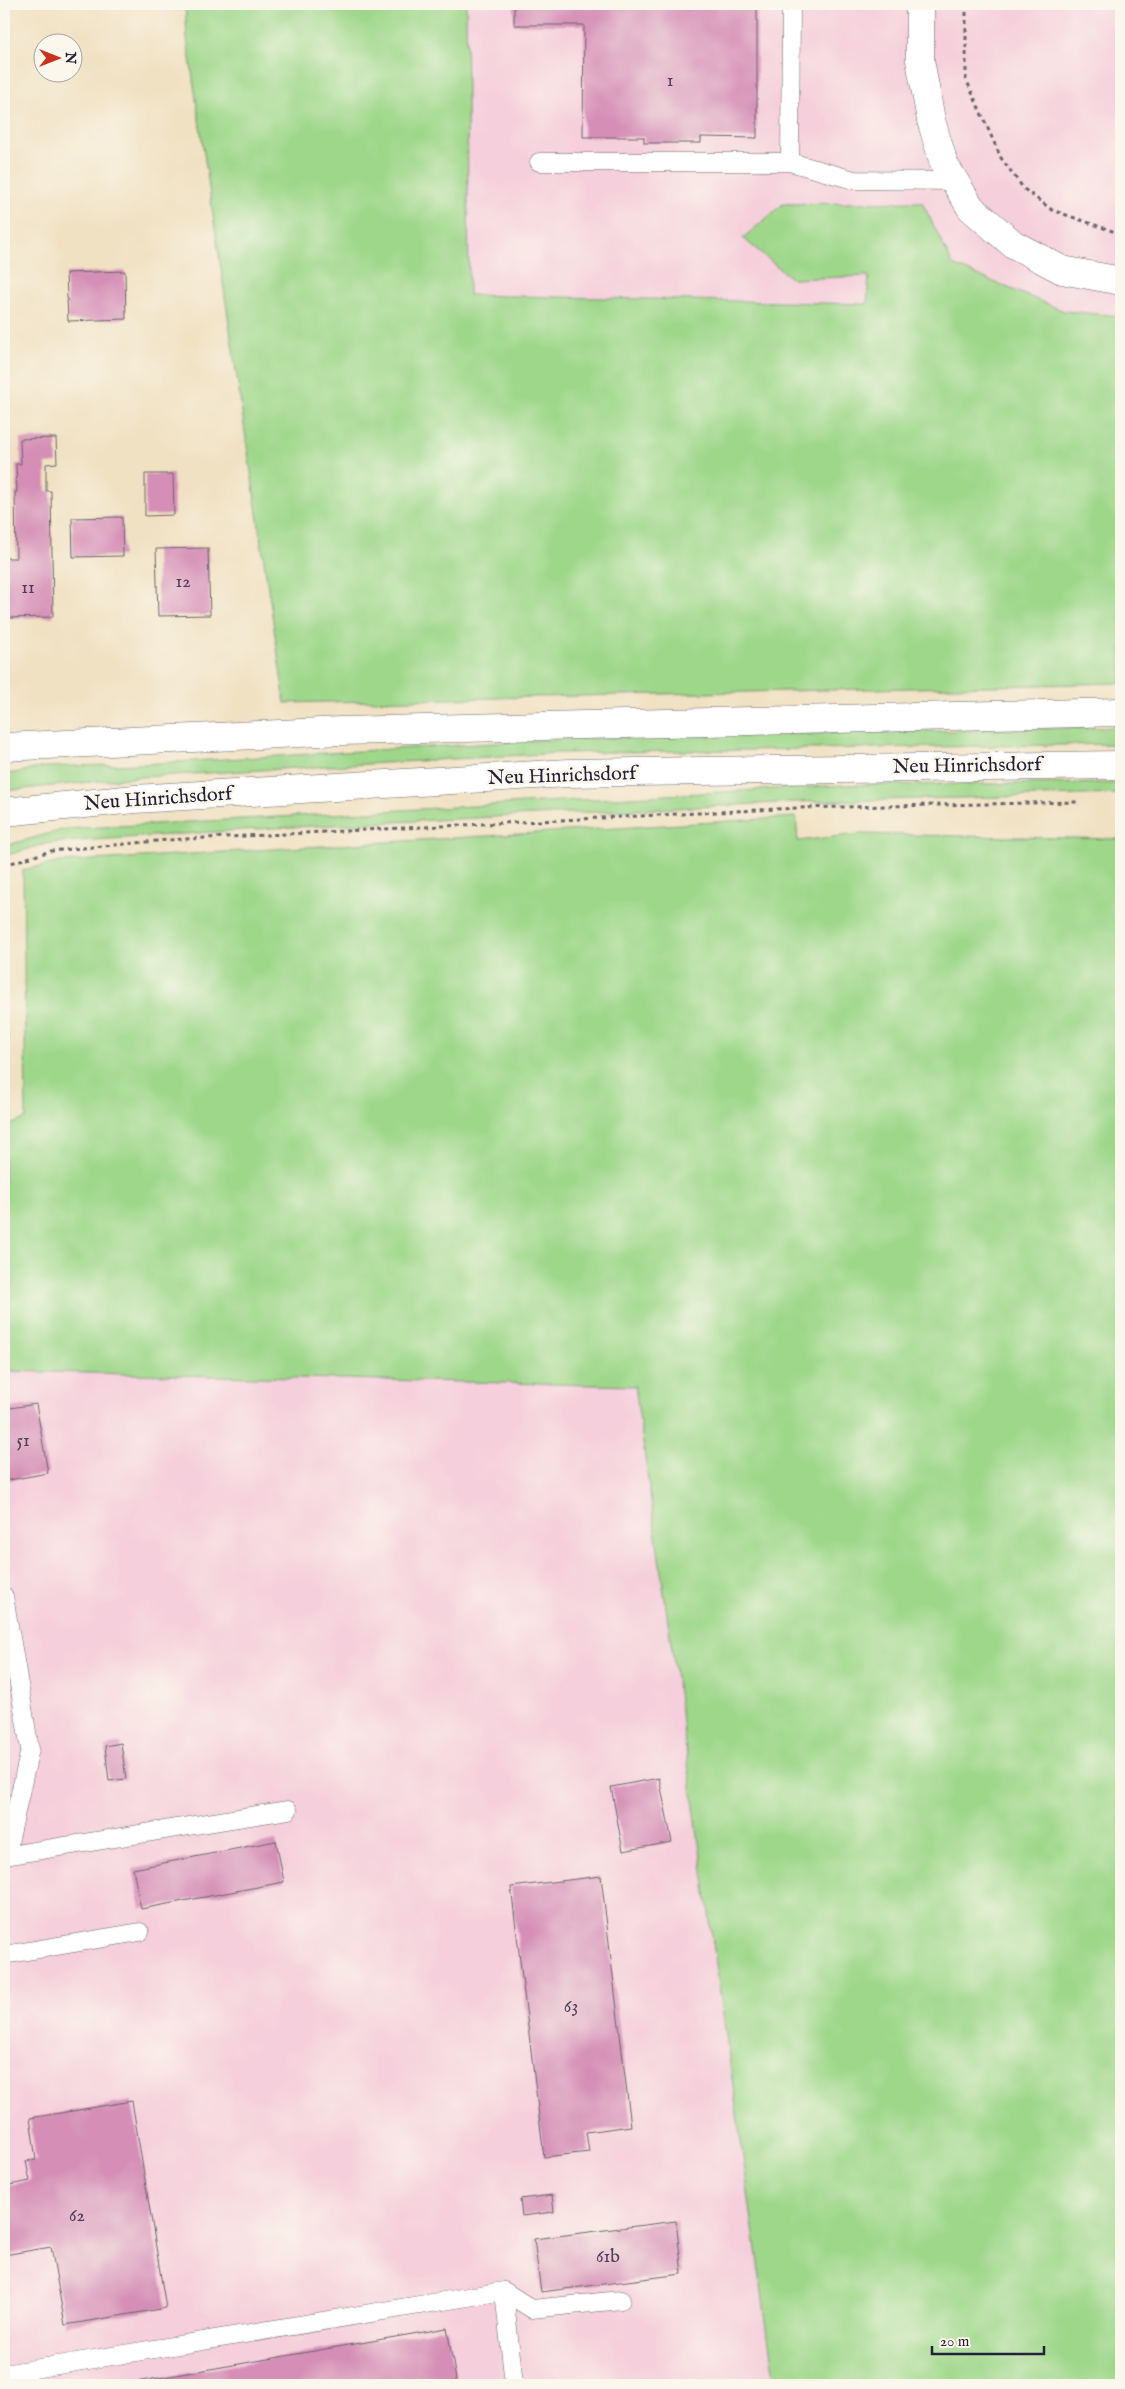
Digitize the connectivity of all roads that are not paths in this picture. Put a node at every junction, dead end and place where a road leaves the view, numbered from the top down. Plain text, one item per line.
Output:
1 (791, 4) edge
2 (920, 4) edge
3 (540, 162) dead end
4 (790, 162) junction
5 (954, 181) junction
6 (1121, 281) edge
7 (1121, 712) edge
8 (4, 746) edge
9 (1121, 765) edge
10 (4, 812) edge
11 (4, 1596) edge
12 (288, 1810) dead end
13 (5, 1856) edge
14 (140, 1932) dead end
15 (4, 1954) edge
16 (504, 2291) junction
17 (621, 2300) dead end
18 (4, 2374) edge
19 (514, 2385) edge

1 - 4 lane
2 - 5 main road
3 - 4 lane
4 - 5 lane
5 - 6 main road
7 - 8 main road
9 - 10 main road, Neu Hinrichsdorf
11 - 13 lane
12 - 13 lane
14 - 15 lane
16 - 17 lane
16 - 18 lane
16 - 19 lane

